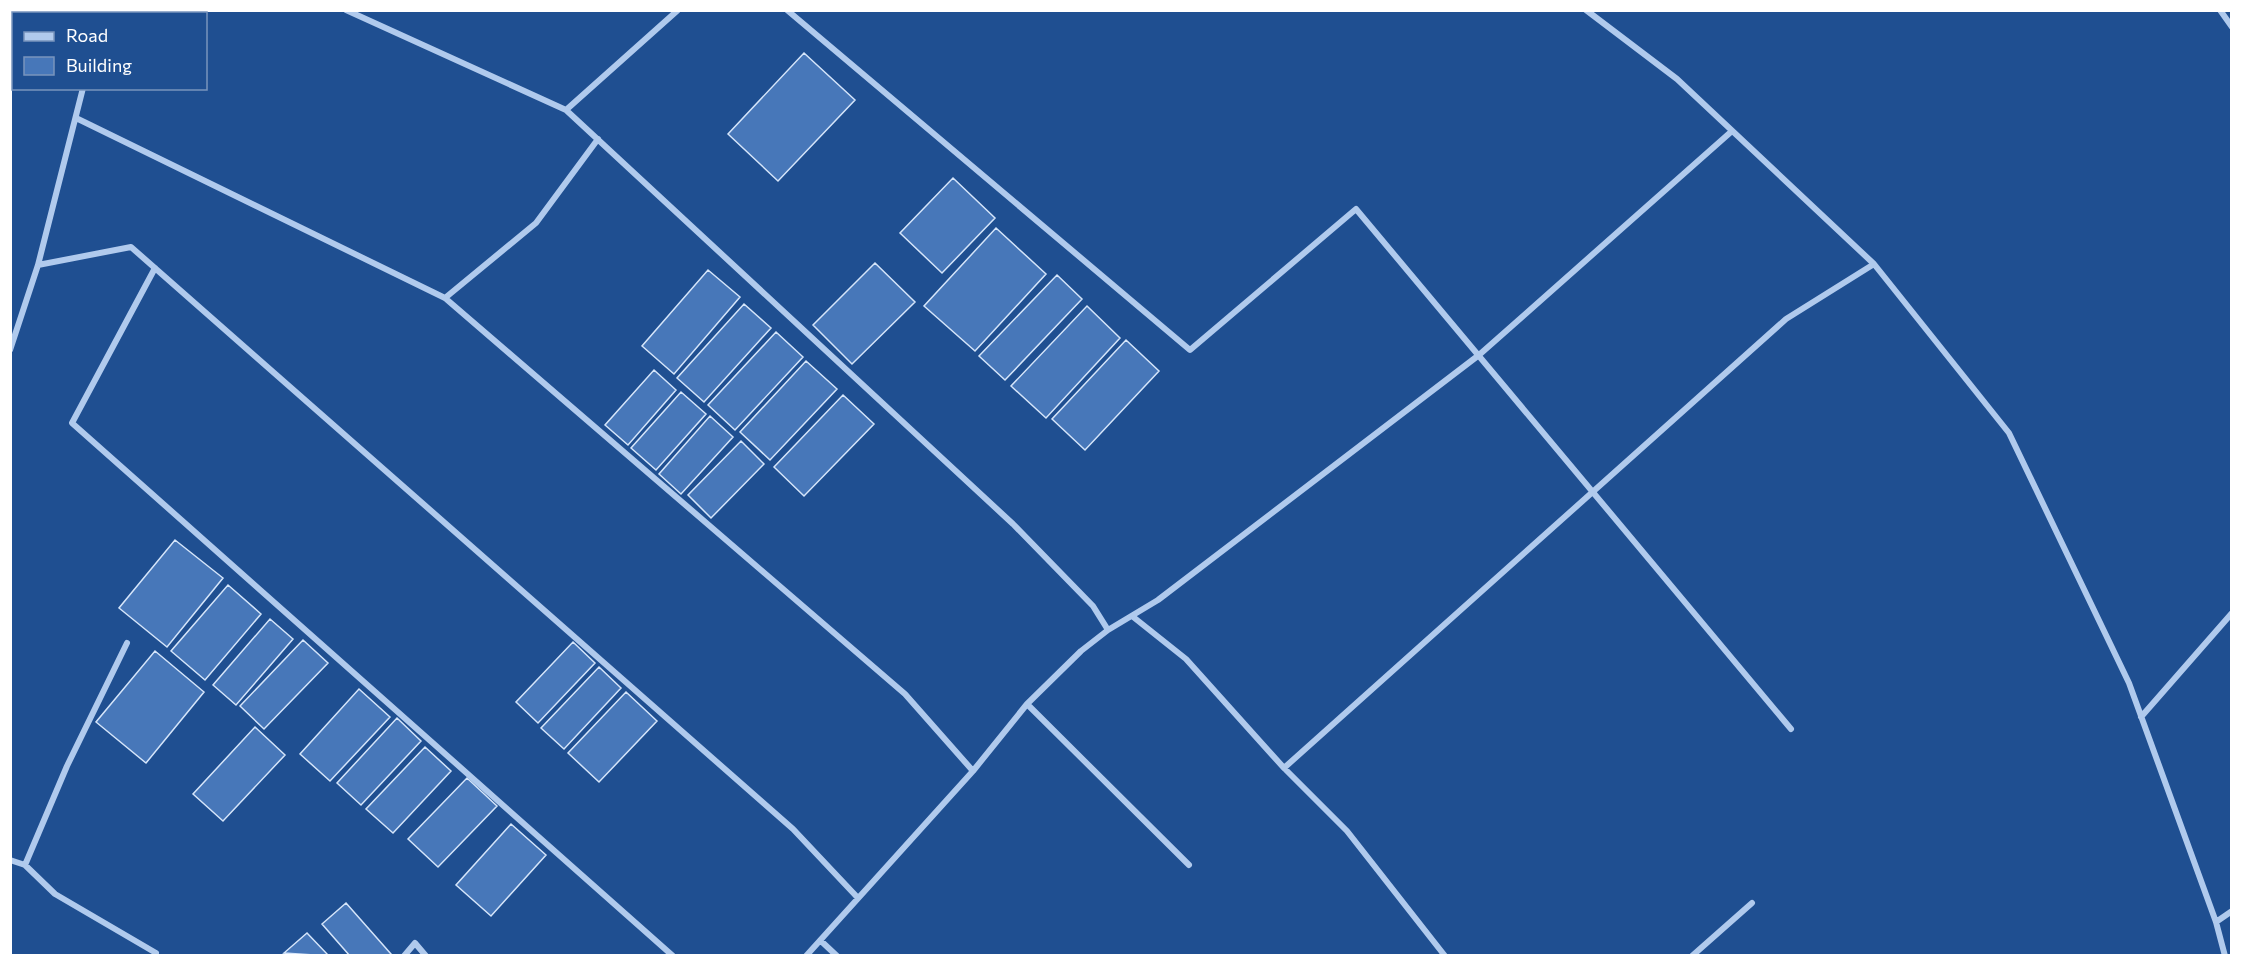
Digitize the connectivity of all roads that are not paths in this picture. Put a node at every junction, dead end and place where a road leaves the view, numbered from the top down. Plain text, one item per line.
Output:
1 (346, 10) edge
2 (678, 10) edge
3 (787, 10) edge
4 (1586, 10) edge
5 (2220, 10) edge
6 (2232, 27) edge
7 (83, 90) edge
8 (566, 110) junction
9 (76, 118) junction
10 (1732, 131) junction
11 (598, 139) junction
12 (1874, 264) junction
13 (38, 265) junction
14 (155, 268) junction
15 (445, 298) junction
16 (10, 350) edge
17 (1479, 355) junction
18 (1593, 492) junction
19 (2232, 613) edge
20 (1132, 615) junction
21 (1108, 630) junction
22 (127, 643) dead end
23 (1027, 704) junction
24 (2141, 717) junction
25 (1791, 729) dead end
26 (1284, 768) junction
27 (973, 771) junction
28 (10, 860) edge
29 (25, 865) junction
30 (1189, 865) dead end
31 (858, 898) junction
32 (1752, 903) dead end
33 (2232, 911) edge
34 (2216, 922) junction
35 (821, 941) junction
36 (156, 953) dead end
37 (404, 956) edge
38 (426, 956) edge
39 (673, 956) edge
40 (806, 956) edge
41 (837, 956) edge
42 (1445, 956) edge
43 (1692, 956) edge
44 (2225, 956) edge

1 - 8 street
2 - 8 street
3 - 17 street
4 - 10 street
5 - 6 street
7 - 9 street
8 - 11 street
9 - 13 street
9 - 15 street
10 - 12 street
10 - 17 street
11 - 15 street
11 - 21 street
12 - 18 street
12 - 24 street
13 - 14 street
13 - 16 street
14 - 31 street
14 - 39 street
15 - 27 street
17 - 18 street
17 - 20 street
18 - 25 street
18 - 26 street
19 - 24 street
20 - 21 street
20 - 26 street
21 - 23 street
22 - 29 street
23 - 27 street
23 - 30 street
24 - 34 street
26 - 42 street
27 - 31 street
28 - 29 street
29 - 36 street
31 - 35 street
32 - 43 street
33 - 34 street
34 - 44 street
35 - 40 street
35 - 41 street
37 - 38 street

